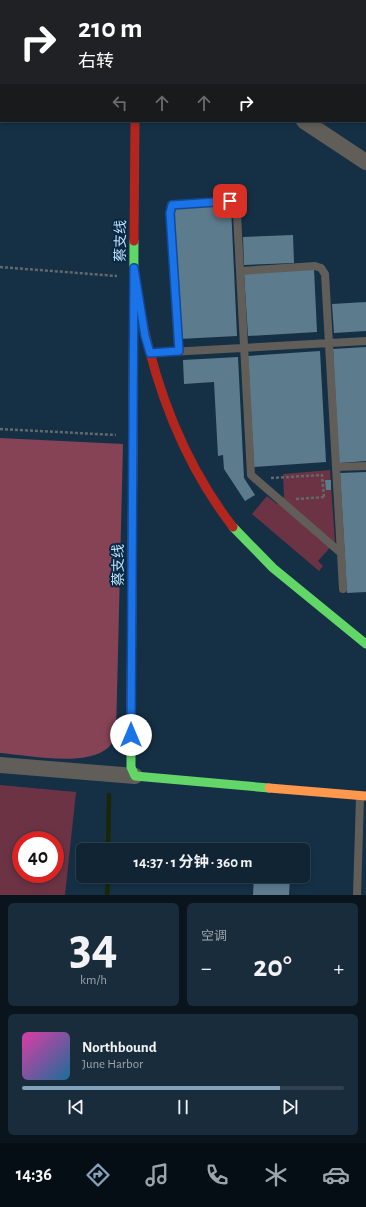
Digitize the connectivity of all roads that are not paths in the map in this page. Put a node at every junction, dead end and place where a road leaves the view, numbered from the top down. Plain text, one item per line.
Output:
1 (135, 122) edge
2 (306, 122) edge
3 (366, 162) edge
4 (134, 268) junction
5 (240, 271) junction
6 (366, 340) edge
7 (329, 343) junction
8 (244, 348) junction
9 (179, 351) junction
10 (150, 353) junction
11 (366, 466) edge
12 (336, 467) junction
13 (341, 553) junction
14 (343, 589) dead end
15 (366, 644) edge
16 (0, 765) edge
17 (135, 776) junction
18 (363, 796) edge
19 (357, 895) edge

1 - 4 street, 蔡支线
2 - 3 street
4 - 10 street
4 - 17 street, 蔡支线
5 - 7 lane
5 - 8 lane
5 - 9 lane
6 - 7 lane
7 - 8 lane
7 - 12 lane
8 - 9 lane
8 - 13 lane
9 - 10 lane
10 - 15 street
11 - 12 lane
12 - 13 lane
13 - 14 lane
16 - 17 street
17 - 18 street
18 - 19 lane

